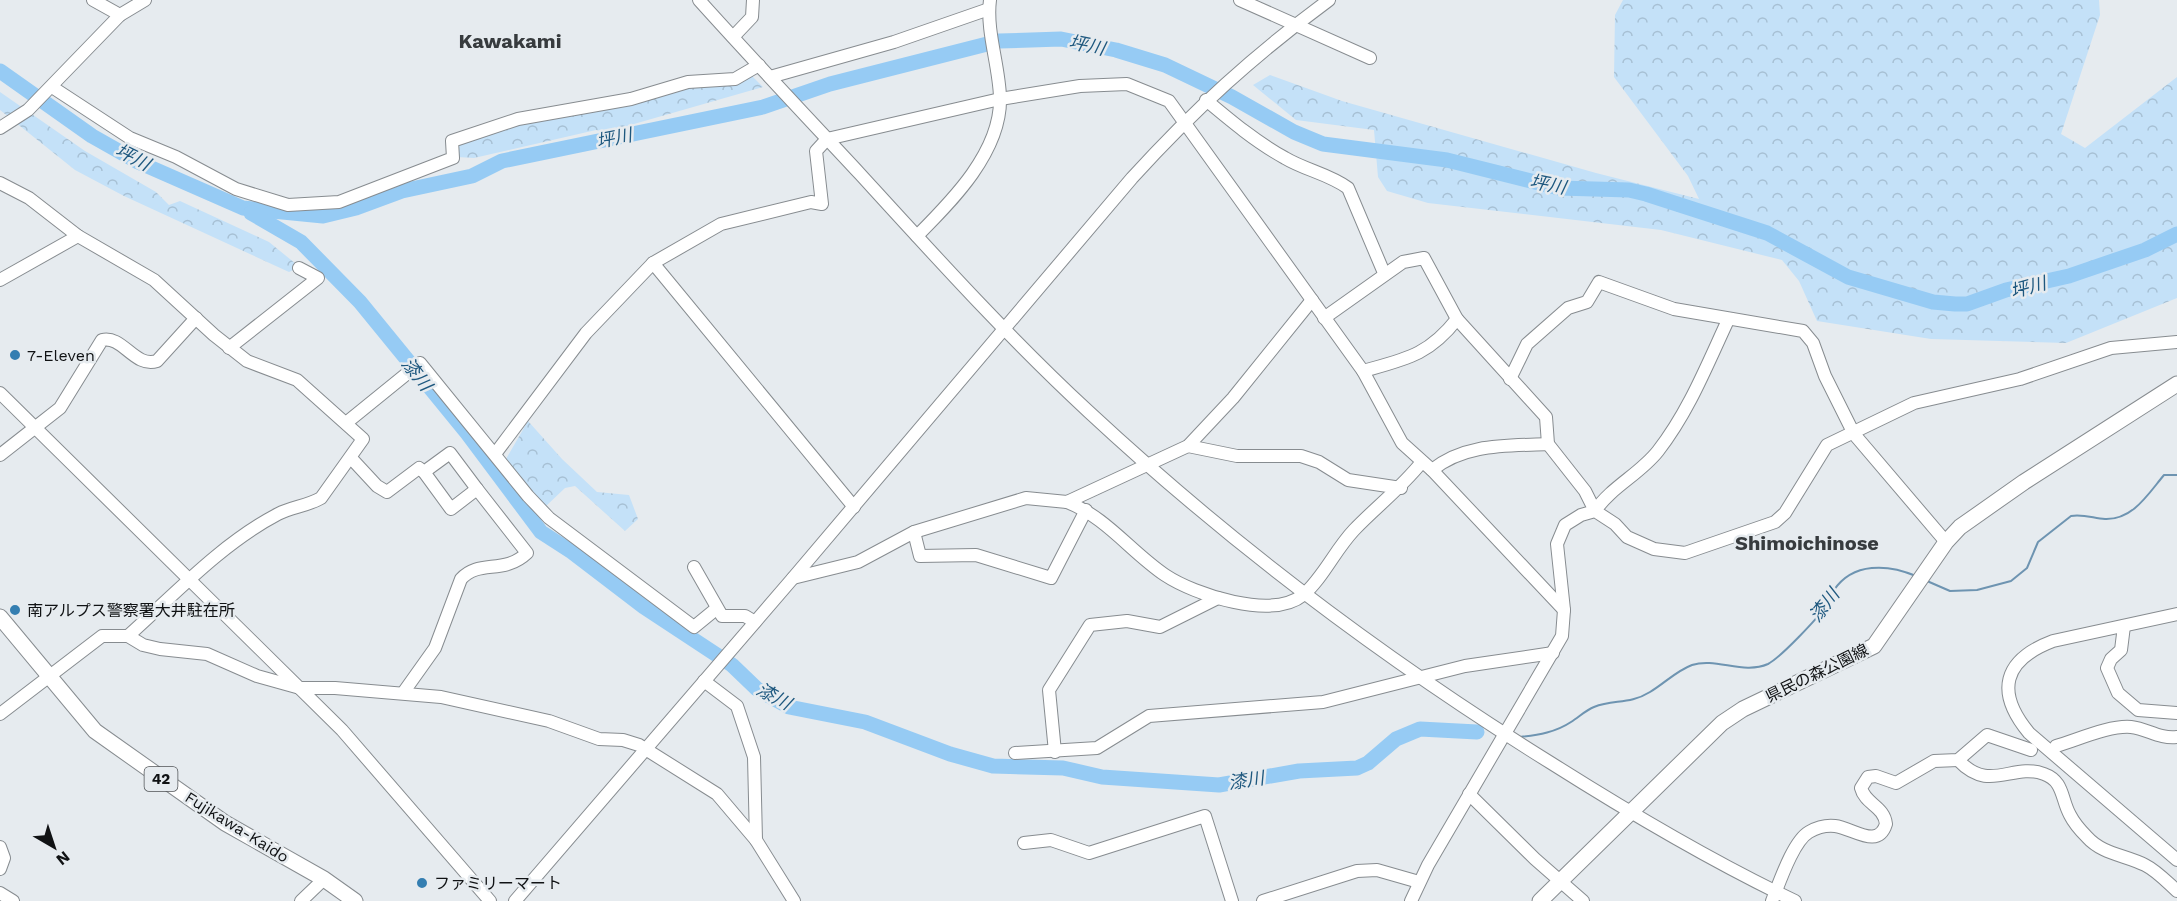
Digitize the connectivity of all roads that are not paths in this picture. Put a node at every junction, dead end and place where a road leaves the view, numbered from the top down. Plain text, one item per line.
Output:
1 (93, 0) edge
2 (145, 0) edge
3 (699, 0) edge
4 (753, 0) edge
5 (1240, 0) edge
6 (1329, 0) edge
7 (990, 4) edge
8 (120, 15) junction
9 (1293, 26) junction
10 (733, 37) junction
11 (1370, 58) dead end
12 (759, 65) junction
13 (770, 77) junction
14 (52, 87) junction
15 (1210, 96) junction
16 (1000, 99) junction
17 (1184, 121) junction
18 (0, 128) edge
19 (827, 139) junction
20 (0, 183) edge
21 (78, 236) junction
22 (917, 236) junction
23 (653, 263) junction
24 (299, 268) dead end
25 (1384, 273) junction
26 (0, 280) edge
27 (1311, 300) junction
28 (196, 318) junction
29 (1324, 318) junction
30 (1457, 319) junction
31 (1728, 320) junction
32 (1004, 326) junction
33 (2177, 342) edge
34 (229, 348) junction
35 (1363, 371) junction
36 (1510, 379) junction
37 (2177, 384) edge
38 (0, 393) edge
39 (346, 423) junction
40 (34, 426) junction
41 (1854, 434) junction
42 (1548, 444) junction
43 (1188, 446) junction
44 (495, 454) junction
45 (0, 455) edge
46 (351, 458) junction
47 (1149, 465) junction
48 (1427, 467) junction
49 (424, 472) junction
50 (1401, 488) junction
51 (477, 489) junction
52 (1066, 502) junction
53 (854, 507) junction
54 (1086, 510) junction
55 (1594, 512) junction
56 (914, 532) junction
57 (1942, 547) junction
58 (694, 567) dead end
59 (793, 578) junction
60 (190, 579) junction
61 (1304, 594) junction
62 (1218, 598) junction
63 (716, 609) junction
64 (1564, 610) junction
65 (2177, 614) edge
66 (0, 617) edge
67 (755, 622) junction
68 (2124, 626) junction
69 (128, 636) junction
70 (1553, 653) junction
71 (1419, 677) junction
72 (49, 679) junction
73 (704, 681) junction
74 (300, 688) junction
75 (403, 693) junction
76 (2177, 713) edge
77 (0, 714) edge
78 (1504, 734) junction
79 (2177, 737) edge
80 (2056, 746) dead end
81 (646, 749) junction
82 (2031, 750) dead end
83 (1055, 752) junction
84 (1015, 753) dead end
85 (1958, 760) junction
86 (1469, 794) junction
87 (1628, 812) junction
88 (756, 840) junction
89 (1024, 843) dead end
90 (0, 847) edge
91 (2177, 860) edge
92 (0, 869) edge
93 (324, 879) junction
94 (1560, 881) junction
95 (1419, 882) junction
96 (2177, 891) edge
97 (0, 893) edge
98 (1774, 897) edge
99 (13, 901) edge
100 (301, 901) edge
101 (355, 901) edge
102 (490, 901) edge
103 (515, 901) edge
104 (794, 901) edge
105 (1232, 901) edge
106 (1263, 901) edge
107 (1411, 901) edge
108 (1540, 901) edge
109 (1583, 901) edge
110 (1795, 901) edge

1 - 8 street
2 - 8 street
3 - 10 street
4 - 10 street
5 - 9 street
6 - 9 street
7 - 13 street
7 - 16 street
8 - 14 street
9 - 11 street
9 - 15 street
10 - 12 street
12 - 13 street
12 - 14 street
13 - 19 street
14 - 18 street
15 - 17 street
15 - 25 street
16 - 17 street
16 - 19 street
16 - 22 street
17 - 27 street
17 - 32 street
19 - 22 street
19 - 23 street
20 - 21 street
21 - 26 street
21 - 28 street
22 - 32 street
23 - 44 street
23 - 53 street
24 - 34 street
25 - 29 street
25 - 30 street
27 - 29 street
27 - 43 street
28 - 34 street
28 - 40 street
29 - 35 street
30 - 35 street
30 - 36 street
31 - 36 street
31 - 41 street
31 - 55 street
32 - 47 street
32 - 53 street
33 - 41 street
34 - 39 street
35 - 48 street
36 - 42 street
37 - 57 main road, 県民の森公園線
38 - 40 street
39 - 44 street
39 - 46 street
40 - 45 street
40 - 60 street
41 - 55 street
41 - 57 street
42 - 48 street
42 - 55 street
43 - 47 street
43 - 50 street
44 - 63 street
46 - 49 street
46 - 60 street
47 - 52 street
47 - 61 street
48 - 50 street
48 - 64 street
49 - 51 street
49 - 51 street
50 - 61 street
51 - 75 street
52 - 54 street
52 - 56 street
53 - 59 street
54 - 56 street
54 - 62 street
55 - 64 street
56 - 59 street
57 - 87 main road, 県民の森公園線
58 - 63 street
59 - 67 street
60 - 69 street
60 - 74 street
61 - 62 street
61 - 71 street
62 - 83 street
63 - 67 street
64 - 70 street
65 - 68 street
66 - 72 main road, Fujikawa-Kaido / 42
67 - 73 street
68 - 76 street
68 - 91 street
69 - 72 street
69 - 74 street
70 - 71 street
70 - 78 street
71 - 78 street
71 - 83 street
72 - 77 street
72 - 93 main road, Fujikawa-Kaido / 42
73 - 81 street
73 - 88 street
74 - 75 street
74 - 102 street
75 - 81 street
78 - 86 street
78 - 87 street
79 - 80 street
81 - 88 street
81 - 103 street
82 - 85 street
83 - 84 street
85 - 96 street
85 - 98 street
86 - 94 street
86 - 95 street
87 - 94 main road, 県民の森公園線
87 - 98 street
88 - 104 street
89 - 105 street
90 - 92 street
93 - 100 street
93 - 101 main road, Fujikawa-Kaido / 42
94 - 108 main road, 県民の森公園線
94 - 109 street
95 - 106 street
95 - 107 street
97 - 99 street
98 - 110 street

